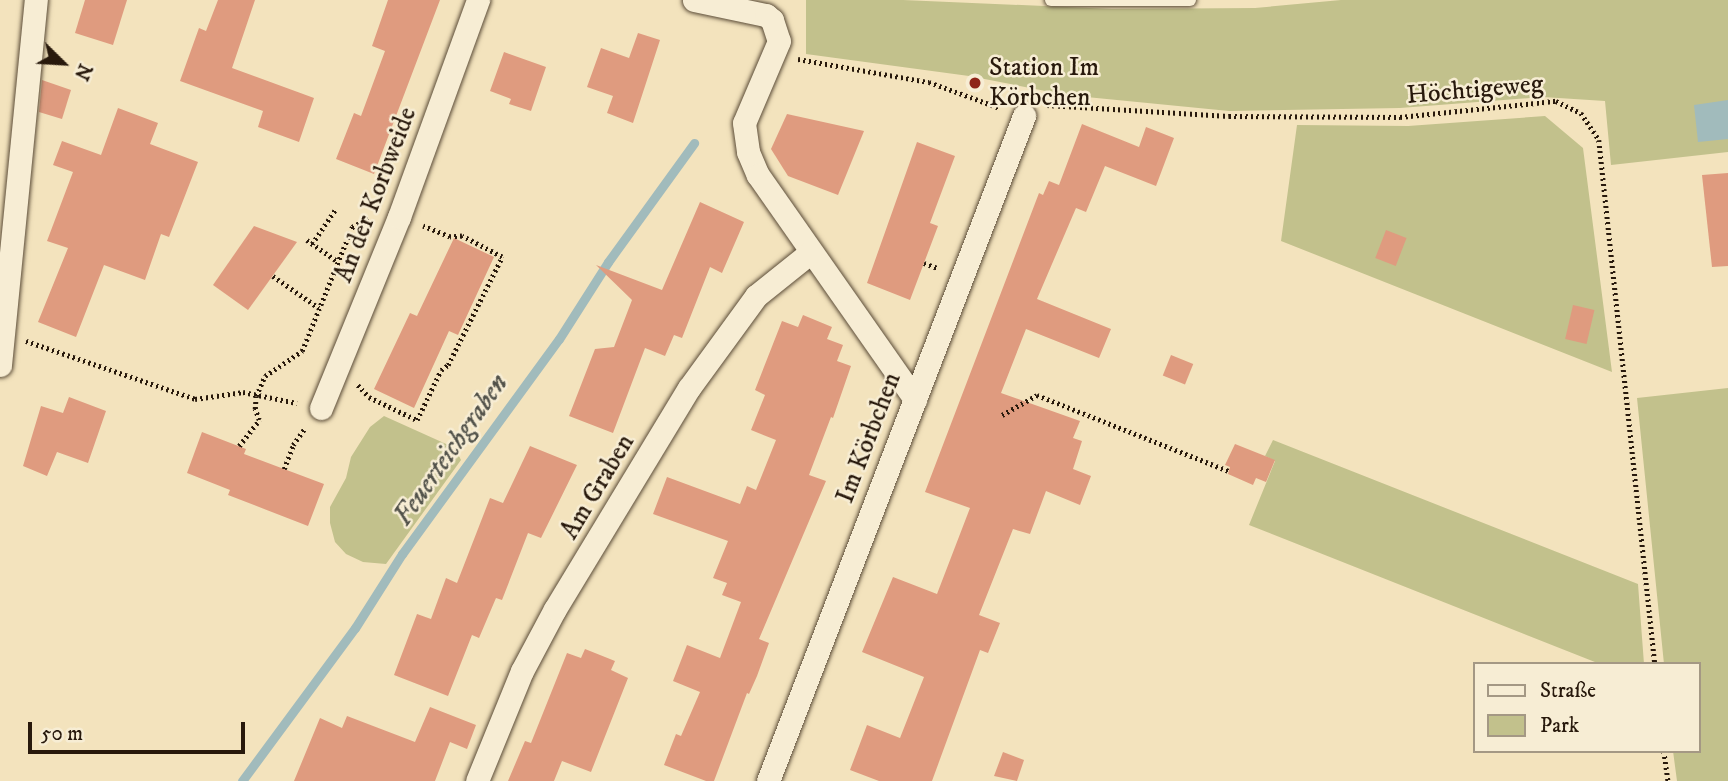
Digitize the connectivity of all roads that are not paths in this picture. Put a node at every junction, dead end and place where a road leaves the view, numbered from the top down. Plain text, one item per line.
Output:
1 (36, 0) edge
2 (478, 0) edge
3 (694, 0) edge
4 (1051, 0) edge
5 (1190, 0) edge
6 (771, 8) edge
7 (1024, 116) road end
8 (811, 252) junction
9 (1, 357) edge
10 (915, 399) junction
11 (321, 408) road end
12 (477, 781) edge
13 (768, 781) edge

1 - 9 street
2 - 11 street, An der Korbweide
3 - 6 street
4 - 5 lane
6 - 8 street
7 - 10 street, Im Körbchen
8 - 10 street
8 - 12 street, Am Graben
10 - 13 street, Im Körbchen

